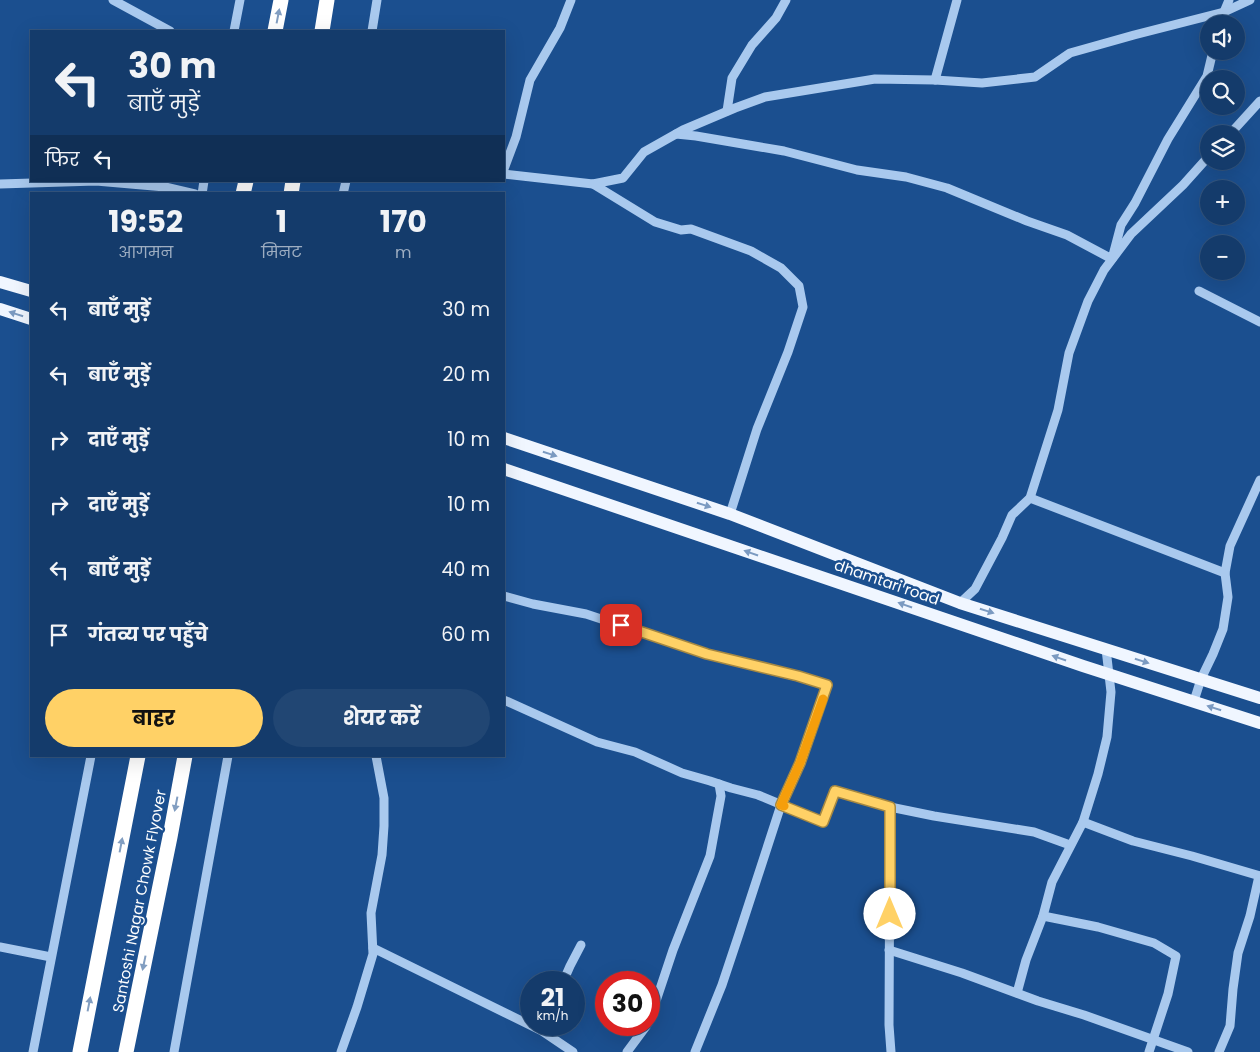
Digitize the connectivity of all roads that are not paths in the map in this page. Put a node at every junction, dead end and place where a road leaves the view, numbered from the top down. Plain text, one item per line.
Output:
1 (112, 0) edge
2 (240, 0) edge
3 (281, 0) edge
4 (328, 0) edge
5 (377, 0) edge
6 (571, 0) edge
7 (786, 0) edge
8 (957, 0) edge
9 (1228, 0) edge
10 (1250, 0) edge
11 (1224, 12) junction
12 (1223, 15) edge
13 (168, 30) edge
14 (234, 30) edge
15 (275, 30) edge
16 (322, 30) edge
17 (372, 30) edge
18 (1211, 60) edge
19 (935, 80) junction
20 (1260, 101) edge
21 (726, 111) junction
22 (1238, 125) edge
23 (676, 134) junction
24 (505, 166) edge
25 (1200, 166) edge
26 (505, 174) edge
27 (64, 182) edge
28 (108, 182) edge
29 (0, 184) edge
30 (593, 184) junction
31 (186, 192) edge
32 (1112, 259) junction
33 (0, 282) edge
34 (30, 291) edge
35 (1199, 291) dead end
36 (0, 309) edge
37 (30, 318) edge
38 (1260, 322) edge
39 (505, 438) edge
40 (505, 469) edge
41 (1260, 480) edge
42 (1030, 498) junction
43 (730, 514) junction
44 (1225, 573) junction
45 (505, 596) edge
46 (960, 603) junction
47 (1106, 649) junction
48 (1109, 674) junction
49 (1201, 679) junction
50 (1260, 698) edge
51 (505, 700) edge
52 (1194, 701) junction
53 (1260, 723) edge
54 (91, 757) edge
55 (138, 757) edge
56 (185, 757) edge
57 (228, 757) edge
58 (376, 757) edge
59 (720, 784) junction
60 (781, 805) junction
61 (890, 807) junction
62 (1082, 822) junction
63 (1070, 845) junction
64 (1259, 876) edge
65 (1042, 916) junction
66 (581, 945) dead end
67 (0, 947) edge
68 (372, 948) junction
69 (889, 950) junction
70 (51, 957) junction
71 (568, 971) edge
72 (660, 988) edge
73 (1017, 994) junction
74 (520, 1017) edge
75 (553, 1036) edge
76 (639, 1036) edge
77 (1152, 1040) junction
78 (33, 1052) edge
79 (80, 1052) edge
80 (126, 1052) edge
81 (174, 1052) edge
82 (341, 1052) edge
83 (573, 1052) edge
84 (628, 1052) edge
85 (695, 1052) edge
86 (891, 1052) edge
87 (1148, 1052) edge
88 (1188, 1052) edge
89 (1219, 1052) edge

1 - 13 street
2 - 14 street
15 -> 3 highway
4 - 16 highway
5 - 17 street
6 - 24 street
7 - 21 street
8 - 19 street
9 - 11 street
10 - 11 street
11 - 12 street
11 - 19 street
18 - 32 street
19 - 21 street
20 - 22 street
21 - 23 street
23 - 30 street
23 - 32 street
25 - 32 street
26 - 30 street
27 - 29 street
28 - 31 street
30 - 43 street
32 - 42 street
33 - 34 main road
35 - 38 street
37 -> 36 main road
39 -> 43 main road
48 -> 40 main road, dhamtari road
41 - 44 street
42 - 44 street
42 - 46 street
43 - 46 main road
44 - 49 street
45 - 60 street
46 -> 47 main road
47 - 48 street
47 -> 49 main road
48 - 52 main road, dhamtari road
48 - 62 street
49 - 50 main road
49 - 52 street
51 - 59 street
53 -> 52 main road, dhamtari road
54 - 70 street
79 -> 55 highway, Santoshi Nagar Chowk Flyover
56 -> 80 highway, Santoshi Nagar Chowk Flyover
57 - 81 street
58 - 68 street
59 - 60 street
59 - 72 street
60 - 61 street
60 - 85 street
61 - 63 street
61 - 69 street
62 - 63 street
62 - 64 street
63 - 65 street
64 - 89 street
65 - 73 street
65 - 77 street
66 - 71 street
67 - 70 street
68 - 74 street
68 - 82 street
69 - 73 street
69 - 86 street
70 - 78 street
73 - 77 street
75 - 83 street
76 - 84 street
77 - 87 street
77 - 88 street

